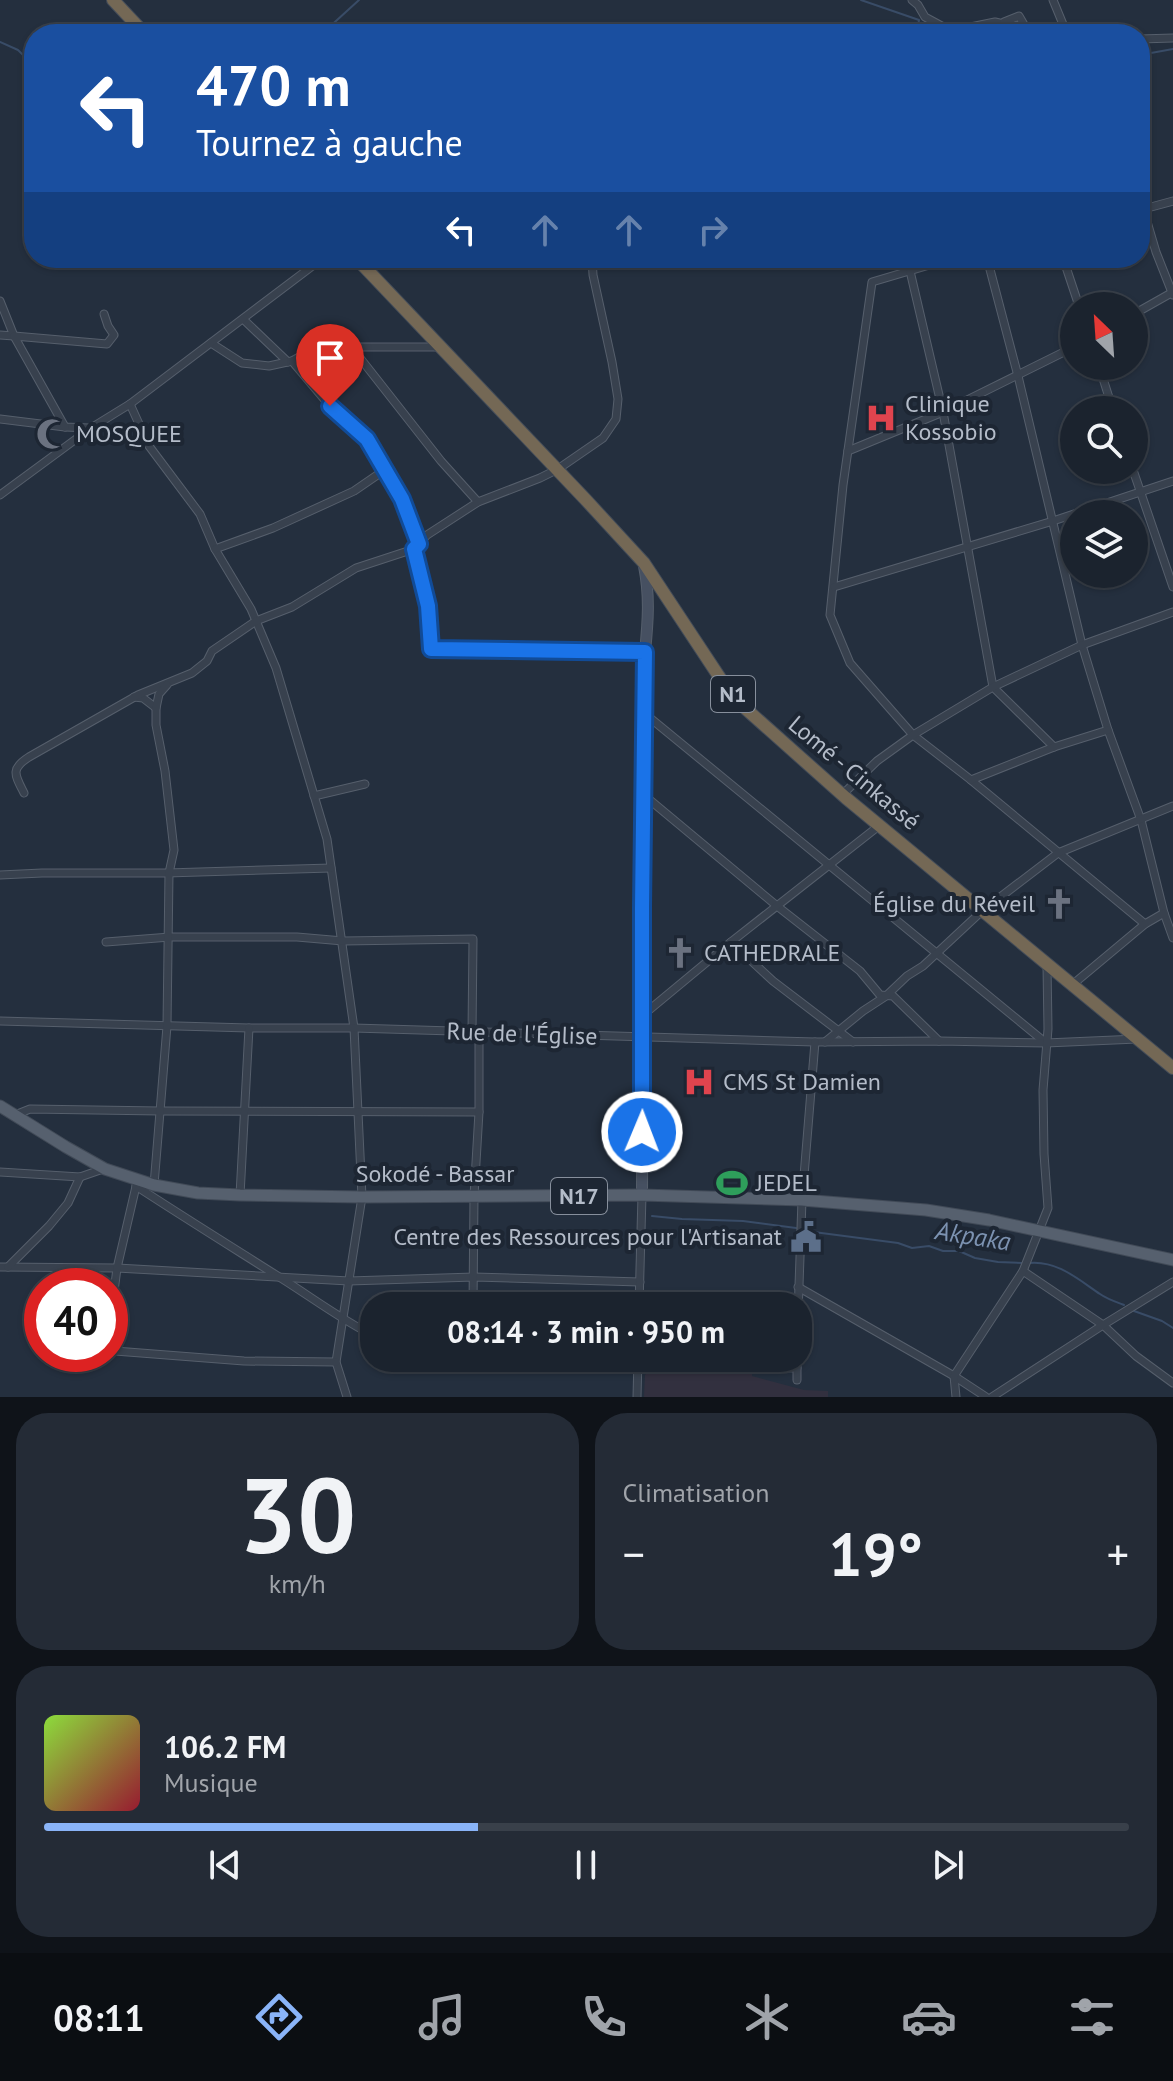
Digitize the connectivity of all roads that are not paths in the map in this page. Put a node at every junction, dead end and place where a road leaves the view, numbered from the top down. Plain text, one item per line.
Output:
1 (113, 0) edge
2 (912, 0) edge
3 (1053, 0) edge
4 (136, 24) edge
5 (938, 24) edge
6 (985, 24) edge
7 (1007, 24) edge
8 (1063, 24) edge
9 (1173, 38) edge
10 (1150, 39) edge
11 (1173, 201) edge
12 (1150, 207) edge
13 (1150, 234) edge
14 (310, 268) edge
15 (365, 268) edge
16 (593, 268) edge
17 (920, 268) edge
18 (990, 268) edge
19 (1066, 268) edge
20 (910, 271) junction
21 (1074, 292) edge
22 (1173, 293) edge
23 (0, 301) edge
24 (1148, 306) edge
25 (104, 314) dead end
26 (243, 319) junction
27 (0, 335) edge
28 (14, 336) junction
29 (211, 343) junction
30 (439, 347) junction
31 (353, 349) junction
32 (1060, 354) edge
33 (290, 361) junction
34 (1018, 376) junction
35 (130, 404) junction
36 (943, 412) junction
37 (0, 419) edge
38 (65, 427) junction
39 (91, 428) junction
40 (848, 451) junction
41 (386, 469) junction
42 (558, 469) junction
43 (1173, 481) edge
44 (1138, 484) edge
45 (1140, 491) junction
46 (0, 495) edge
47 (478, 502) junction
48 (1053, 521) junction
49 (416, 546) junction
50 (968, 546) junction
51 (215, 549) junction
52 (644, 563) junction
53 (834, 587) junction
54 (1173, 587) edge
55 (1173, 612) edge
56 (256, 621) junction
57 (1082, 645) junction
58 (645, 652) junction
59 (170, 682) junction
60 (993, 687) junction
61 (134, 697) junction
62 (156, 708) junction
63 (644, 713) junction
64 (1108, 730) junction
65 (913, 735) junction
66 (1054, 747) junction
67 (971, 780) junction
68 (365, 784) dead end
69 (24, 793) dead end
70 (643, 794) junction
71 (843, 794) junction
72 (314, 796) junction
73 (1173, 806) edge
74 (1141, 820) junction
75 (880, 825) junction
76 (1058, 853) junction
77 (829, 865) junction
78 (331, 868) junction
79 (169, 873) junction
80 (0, 875) edge
81 (777, 906) junction
82 (982, 911) junction
83 (1164, 913) junction
84 (1145, 924) junction
85 (170, 937) junction
86 (1173, 938) edge
87 (343, 941) junction
88 (106, 942) dead end
89 (731, 942) junction
90 (938, 953) junction
91 (1047, 964) junction
92 (1072, 985) junction
93 (886, 996) junction
94 (643, 1015) junction
95 (0, 1021) edge
96 (167, 1026) junction
97 (249, 1028) junction
98 (354, 1028) junction
99 (839, 1030) junction
100 (476, 1033) junction
101 (643, 1038) junction
102 (1139, 1039) junction
103 (939, 1041) junction
104 (815, 1042) junction
105 (825, 1042) junction
106 (853, 1042) junction
107 (1046, 1043) junction
108 (1173, 1068) edge
109 (0, 1106) edge
110 (244, 1110) junction
111 (160, 1111) junction
112 (359, 1111) junction
113 (479, 1112) junction
114 (15, 1115) junction
115 (105, 1169) junction
116 (0, 1172) edge
117 (80, 1177) junction
118 (137, 1183) junction
119 (154, 1185) junction
120 (240, 1195) junction
121 (642, 1195) junction
122 (474, 1196) junction
123 (362, 1197) junction
124 (802, 1200) junction
125 (1040, 1230) junction
126 (1173, 1260) edge
127 (4, 1267) edge
128 (117, 1268) joint
129 (128, 1269) edge
130 (1024, 1269) junction
131 (277, 1276) junction
132 (474, 1277) junction
133 (349, 1281) junction
134 (640, 1282) junction
135 (1173, 1282) edge
136 (798, 1287) junction
137 (473, 1292) edge
138 (640, 1292) edge
139 (798, 1292) edge
140 (343, 1320) junction
141 (1103, 1325) junction
142 (360, 1329) edge
143 (128, 1352) edge
144 (336, 1362) junction
145 (638, 1372) edge
146 (797, 1372) edge
147 (954, 1376) junction
148 (797, 1380) dead end
149 (1173, 1383) edge
150 (347, 1397) edge
151 (637, 1397) edge
152 (956, 1397) edge
153 (989, 1397) edge

1 - 4 highway
2 - 5 street
3 - 8 street
6 - 7 street
9 - 10 street
11 - 12 street
13 - 22 street
14 - 26 street
15 - 30 highway, Lomé - Cinkassé / N1
16 - 42 street
17 - 20 street
18 - 34 street
19 - 21 street
20 - 36 street
20 - 40 street
22 - 24 street
23 - 28 street
25 - 28 street
26 - 29 street
26 - 33 street
27 - 28 street
28 - 38 street
29 - 33 street
29 - 35 street
30 - 31 street
30 - 42 highway, Lomé - Cinkassé / N1
31 - 33 street
31 - 47 street
32 - 34 street
33 - 41 street
34 - 36 street
34 - 48 street
35 - 39 street
35 - 51 street
36 - 40 street
36 - 50 street
37 - 38 street
38 - 39 street
39 - 46 street
40 - 53 street
41 - 49 street
41 - 51 street
42 - 47 street
42 - 52 highway, Lomé - Cinkassé / N1
43 - 45 street
44 - 45 street
45 - 48 street
45 - 54 street
47 - 49 street
48 - 50 street
48 - 57 street
49 - 56 street
49 - 58 street
50 - 53 street
50 - 60 street
51 - 56 street
52 - 58 street
52 - 71 highway, Lomé - Cinkassé / N1
53 - 65 street
55 - 57 street
56 - 59 street
56 - 72 street
57 - 60 street
57 - 64 street
58 - 63 street
59 - 61 street
59 - 62 street
60 - 65 street
60 - 66 street
61 - 62 street
61 - 69 street
62 - 79 street
63 - 70 street
63 - 77 street
64 - 66 street
64 - 74 street
65 - 67 street
65 - 71 street
66 - 67 street
67 - 76 street
68 - 72 street
70 - 81 street
70 - 94 street
71 - 75 highway, Lomé - Cinkassé / N1
72 - 78 street
73 - 74 street
74 - 76 street
74 - 83 street
75 - 77 street
75 - 82 highway, Lomé - Cinkassé / N1
76 - 82 street
76 - 84 street
77 - 81 street
77 - 90 street
78 - 79 street
78 - 87 street
79 - 80 street
79 - 85 street
81 - 89 street
81 - 93 street
82 - 90 street
82 - 91 highway, Lomé - Cinkassé / N1
83 - 84 street
83 - 86 street
84 - 92 street
85 - 87 street
85 - 88 street
85 - 96 street
87 - 98 street
87 - 100 street
89 - 94 street
89 - 99 street
90 - 93 street
90 - 107 street
91 - 92 highway, Lomé - Cinkassé / N1
91 - 107 street
92 - 102 highway, Lomé - Cinkassé / N1
93 - 99 street
93 - 103 street
94 - 101 street
95 - 96 street, Rue de l'Église
96 - 97 street, Rue de l'Église
96 - 111 street
97 - 98 street, Rue de l'Église
97 - 110 street
98 - 100 street, Rue de l'Église
98 - 112 street
99 - 105 street
99 - 106 street
100 - 101 street, Rue de l'Église
100 - 113 street
101 - 104 street, Rue de l'Église
101 - 121 street
102 - 107 street, Rue de l'Église
102 - 108 highway, Lomé - Cinkassé / N1
103 - 106 street, Rue de l'Église
103 - 107 street, Rue de l'Église
104 - 105 street, Rue de l'Église
104 - 124 street
105 - 106 street, Rue de l'Église
107 - 125 street
109 - 114 main road, Sokodé - Bassar / N17
110 - 111 street
110 - 112 street
110 - 120 street
111 - 114 street
111 - 119 street
112 - 113 street
112 - 123 street
113 - 122 street
114 - 115 main road, Sokodé - Bassar / N17
115 - 117 street
115 - 118 main road, Sokodé - Bassar / N17
116 - 117 street
117 - 127 street
118 - 119 main road, Sokodé - Bassar / N17
118 - 128 street
118 - 131 street
119 - 120 main road, Sokodé - Bassar / N17
120 - 123 main road, Sokodé - Bassar / N17
121 - 122 main road, Sokodé - Bassar / N17
121 - 124 main road, Sokodé - Bassar / N17
121 - 134 street
122 - 123 main road, Sokodé - Bassar / N17
122 - 132 street
123 - 133 street
124 - 125 main road, Sokodé - Bassar / N17
124 - 136 street
125 - 126 main road, Sokodé - Bassar / N17
125 - 130 street
127 - 128 street
129 - 131 street
130 - 141 street
130 - 147 street
131 - 133 street
131 - 140 street
132 - 133 street
132 - 134 street
132 - 137 street
133 - 140 street
134 - 138 street
135 - 141 street
136 - 139 street
136 - 147 street
140 - 142 street
140 - 144 street
141 - 149 street
141 - 153 street
143 - 144 street
144 - 150 street
145 - 151 street
146 - 148 street
147 - 152 street
147 - 153 street

